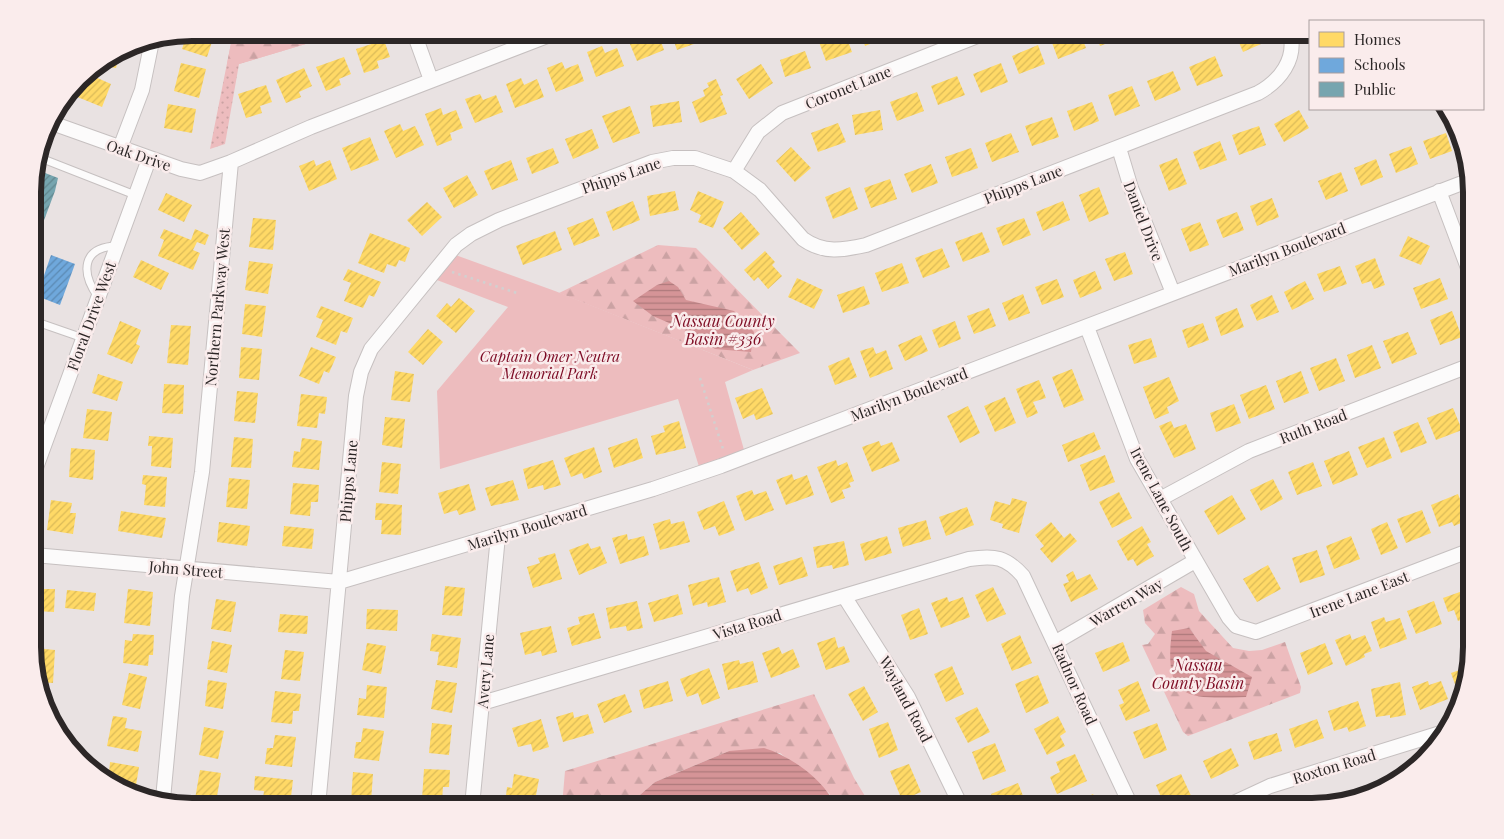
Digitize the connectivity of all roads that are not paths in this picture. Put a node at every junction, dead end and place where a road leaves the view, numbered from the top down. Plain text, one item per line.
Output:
1 (417, 41) edge
2 (532, 41) edge
3 (954, 41) edge
4 (1290, 41) edge
5 (151, 47) edge
6 (431, 80) junction
7 (58, 125) edge
8 (120, 148) junction
9 (1119, 148) junction
10 (149, 159) junction
11 (45, 160) edge
12 (231, 162) junction
13 (734, 171) junction
14 (1462, 183) edge
15 (1439, 191) junction
16 (136, 195) junction
17 (116, 246) junction
18 (1462, 252) edge
19 (1173, 293) junction
20 (98, 297) junction
21 (41, 323) edge
22 (1087, 327) junction
23 (83, 338) junction
24 (1462, 369) edge
25 (41, 454) edge
26 (1160, 499) junction
27 (498, 536) junction
28 (1462, 553) edge
29 (41, 556) edge
30 (1195, 561) junction
31 (1013, 565) joint
32 (186, 569) junction
33 (338, 582) junction
34 (844, 596) junction
35 (1246, 630) joint
36 (1056, 642) junction
37 (482, 703) junction
38 (1433, 735) edge
39 (163, 795) edge
40 (957, 797) edge
41 (1127, 797) edge
42 (1246, 797) edge
43 (319, 798) edge
44 (473, 798) edge

1 - 6 street
2 - 6 street
3 - 13 street, Coronet Lane
4 - 9 street, Phipps Lane
5 - 8 street
6 - 12 street
7 - 8 street, Oak Drive
8 - 10 street, Oak Drive
9 - 13 street, Phipps Lane
9 - 19 street, Daniel Drive
10 - 12 street, Oak Drive
10 - 16 street, Floral Drive West
11 - 16 lane
12 - 32 street, Northern Parkway West
13 - 33 street, Phipps Lane
14 - 15 street, Marilyn Boulevard
15 - 18 street
15 - 19 street, Marilyn Boulevard
16 - 17 street, Floral Drive West
17 - 20 street, Floral Drive West
17 - 20 lane
19 - 22 street, Marilyn Boulevard
20 - 23 street, Floral Drive West
21 - 23 lane
22 - 26 street, Irene Lane South
22 - 27 street, Marilyn Boulevard
23 - 25 street, Floral Drive West
24 - 26 street, Ruth Road
26 - 30 street, Irene Lane South
27 - 33 street, Marilyn Boulevard
27 - 37 street, Avery Lane
28 - 35 street, Irene Lane East
29 - 32 street, John Street
30 - 35 street, Irene Lane South
30 - 36 street, Warren Way
31 - 34 street, Vista Road
31 - 36 street, Radnor Road
32 - 33 street, John Street
32 - 39 street, Northern Parkway West
33 - 43 street, Phipps Lane
34 - 37 street, Vista Road
34 - 40 street, Wayland Road
36 - 41 street, Radnor Road
37 - 44 street, Avery Lane
38 - 42 street, Roxton Road

